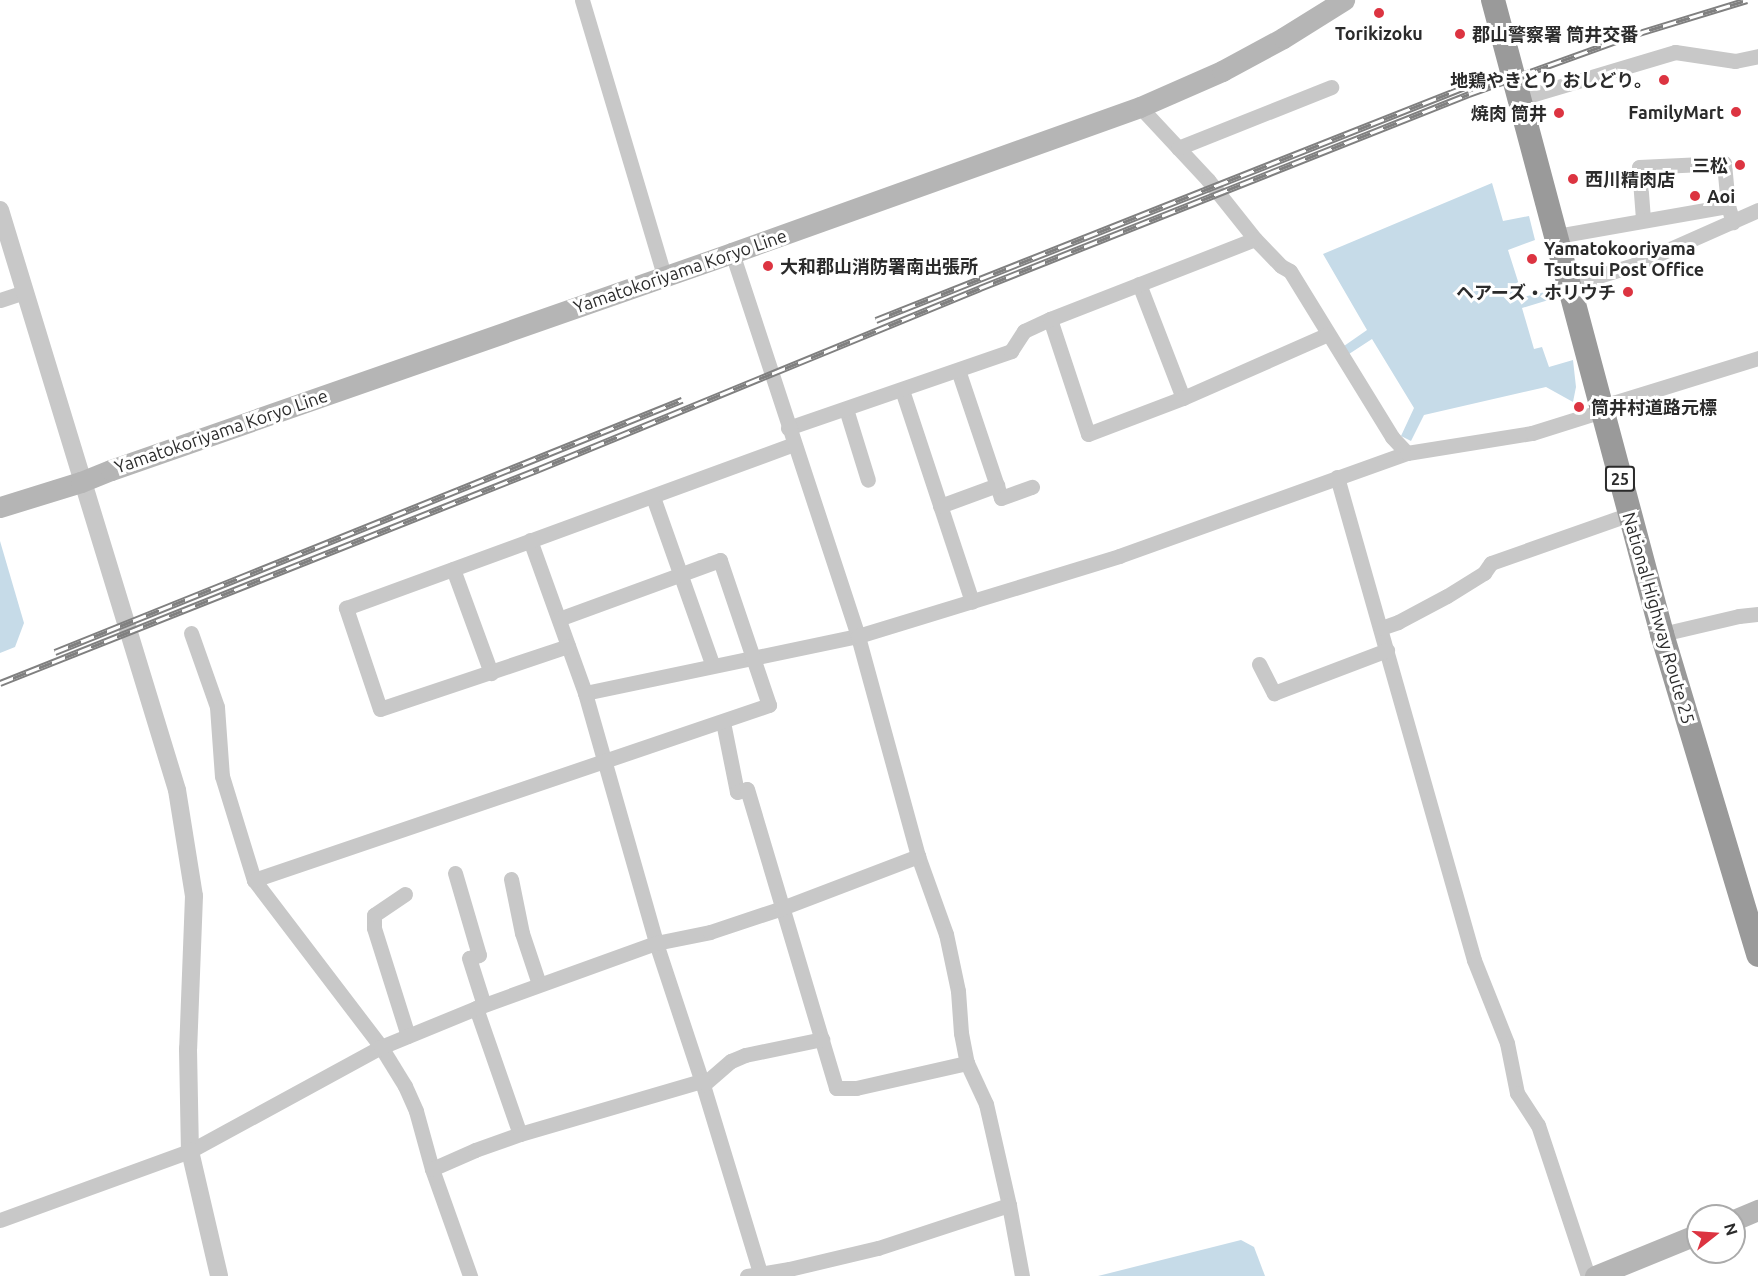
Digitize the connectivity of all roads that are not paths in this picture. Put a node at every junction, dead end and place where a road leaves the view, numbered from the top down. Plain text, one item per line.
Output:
1 (582, 0) edge
2 (1344, 0) edge
3 (1493, 0) edge
4 (1758, 56) edge
5 (1331, 87) dead end
6 (1521, 98) junction
7 (1140, 107) junction
8 (1179, 148) junction
9 (1728, 206) junction
10 (0, 210) edge
11 (1758, 210) edge
12 (1643, 219) junction
13 (1733, 222) junction
14 (1557, 236) junction
15 (1255, 238) junction
16 (732, 253) junction
17 (664, 275) junction
18 (1139, 284) junction
19 (1569, 285) junction
20 (25, 292) junction
21 (0, 300) edge
22 (1050, 319) junction
23 (1328, 334) junction
24 (1758, 358) edge
25 (958, 370) junction
26 (902, 390) junction
27 (1183, 398) junction
28 (846, 409) junction
29 (1602, 411) junction
30 (788, 428) junction
31 (794, 444) junction
32 (1407, 453) junction
33 (1337, 477) junction
34 (868, 480) dead end
35 (81, 482) junction
36 (997, 485) junction
37 (1032, 486) dead end
38 (653, 497) junction
39 (940, 506) junction
40 (0, 507) edge
41 (1629, 514) junction
42 (530, 540) junction
43 (453, 569) junction
44 (681, 573) junction
45 (972, 602) junction
46 (1758, 614) edge
47 (559, 620) junction
48 (1381, 628) junction
49 (191, 633) dead end
50 (1662, 634) junction
51 (858, 636) junction
52 (568, 646) junction
53 (1387, 650) junction
54 (755, 657) junction
55 (712, 664) junction
56 (1259, 664) dead end
57 (491, 673) junction
58 (585, 693) junction
59 (723, 722) junction
60 (605, 762) junction
61 (918, 856) junction
62 (454, 873) dead end
63 (511, 879) dead end
64 (254, 880) junction
65 (405, 894) dead end
66 (782, 908) junction
67 (656, 943) junction
68 (1758, 955) edge
69 (539, 984) junction
70 (480, 1007) junction
71 (408, 1036) junction
72 (822, 1039) junction
73 (381, 1047) junction
74 (967, 1063) junction
75 (702, 1083) junction
76 (520, 1134) junction
77 (190, 1151) junction
78 (432, 1169) junction
79 (1010, 1204) junction
80 (0, 1220) edge
81 (1686, 1239) edge
82 (754, 1274) edge
83 (219, 1276) edge
84 (470, 1276) edge
85 (1022, 1276) edge
86 (1588, 1276) edge
87 (1595, 1276) edge

1 - 17 street
2 - 7 main road, Yamatokoriyama Koryo Line
3 - 6 highway, National Highway Route 25 / 25
4 - 6 street
5 - 8 street
6 - 14 highway, National Highway Route 25 / 25
7 - 8 street
7 - 16 main road, Yamatokoriyama Koryo Line
8 - 15 street
9 - 12 street
9 - 12 street
9 - 13 street
10 - 20 street
11 - 13 street
12 - 14 street
13 - 19 street
14 - 19 highway, National Highway Route 25 / 25
15 - 18 street
15 - 23 street
16 - 17 main road, Yamatokoriyama Koryo Line
16 - 30 street
17 - 35 main road, Yamatokoriyama Koryo Line
18 - 22 street
18 - 27 street
19 - 29 highway, National Highway Route 25 / 25
20 - 21 street
20 - 35 street
22 - 25 street
22 - 27 street
23 - 27 street
23 - 32 street
24 - 29 street
25 - 26 street
25 - 36 street
26 - 28 street
26 - 39 street
28 - 30 street
28 - 34 street
29 - 32 street
29 - 41 highway, National Highway Route 25 / 25
30 - 31 street
31 - 38 street
31 - 51 street
32 - 33 street
33 - 45 street
33 - 48 street
35 - 40 main road, Yamatokoriyama Koryo Line
35 - 77 street
36 - 37 street
36 - 39 street
38 - 42 street
38 - 44 street
39 - 45 street
41 - 48 street
41 - 50 highway, National Highway Route 25 / 25
42 - 43 street
42 - 47 street
43 - 57 street
43 - 57 street
44 - 47 street
44 - 54 street
44 - 55 street
45 - 51 street
46 - 50 street
47 - 52 street
48 - 53 street
49 - 64 street
50 - 68 highway, National Highway Route 25 / 25
51 - 54 street
51 - 61 street
52 - 57 street
52 - 58 street
53 - 56 street
53 - 86 street
54 - 55 street
54 - 59 street
55 - 58 street
58 - 60 street
59 - 60 street
59 - 66 street
60 - 64 street
60 - 67 street
61 - 66 street
61 - 74 street
62 - 70 street
63 - 69 street
64 - 73 street
65 - 71 street
66 - 67 street
66 - 72 street
67 - 69 street
67 - 75 street
69 - 70 street
70 - 71 street
70 - 76 street
71 - 73 street
72 - 74 street
72 - 75 street
73 - 77 street
73 - 78 street
74 - 79 street
75 - 76 street
75 - 82 street
76 - 78 street
77 - 80 street
77 - 83 street
78 - 84 street
79 - 82 street
79 - 85 street
81 - 87 main road

